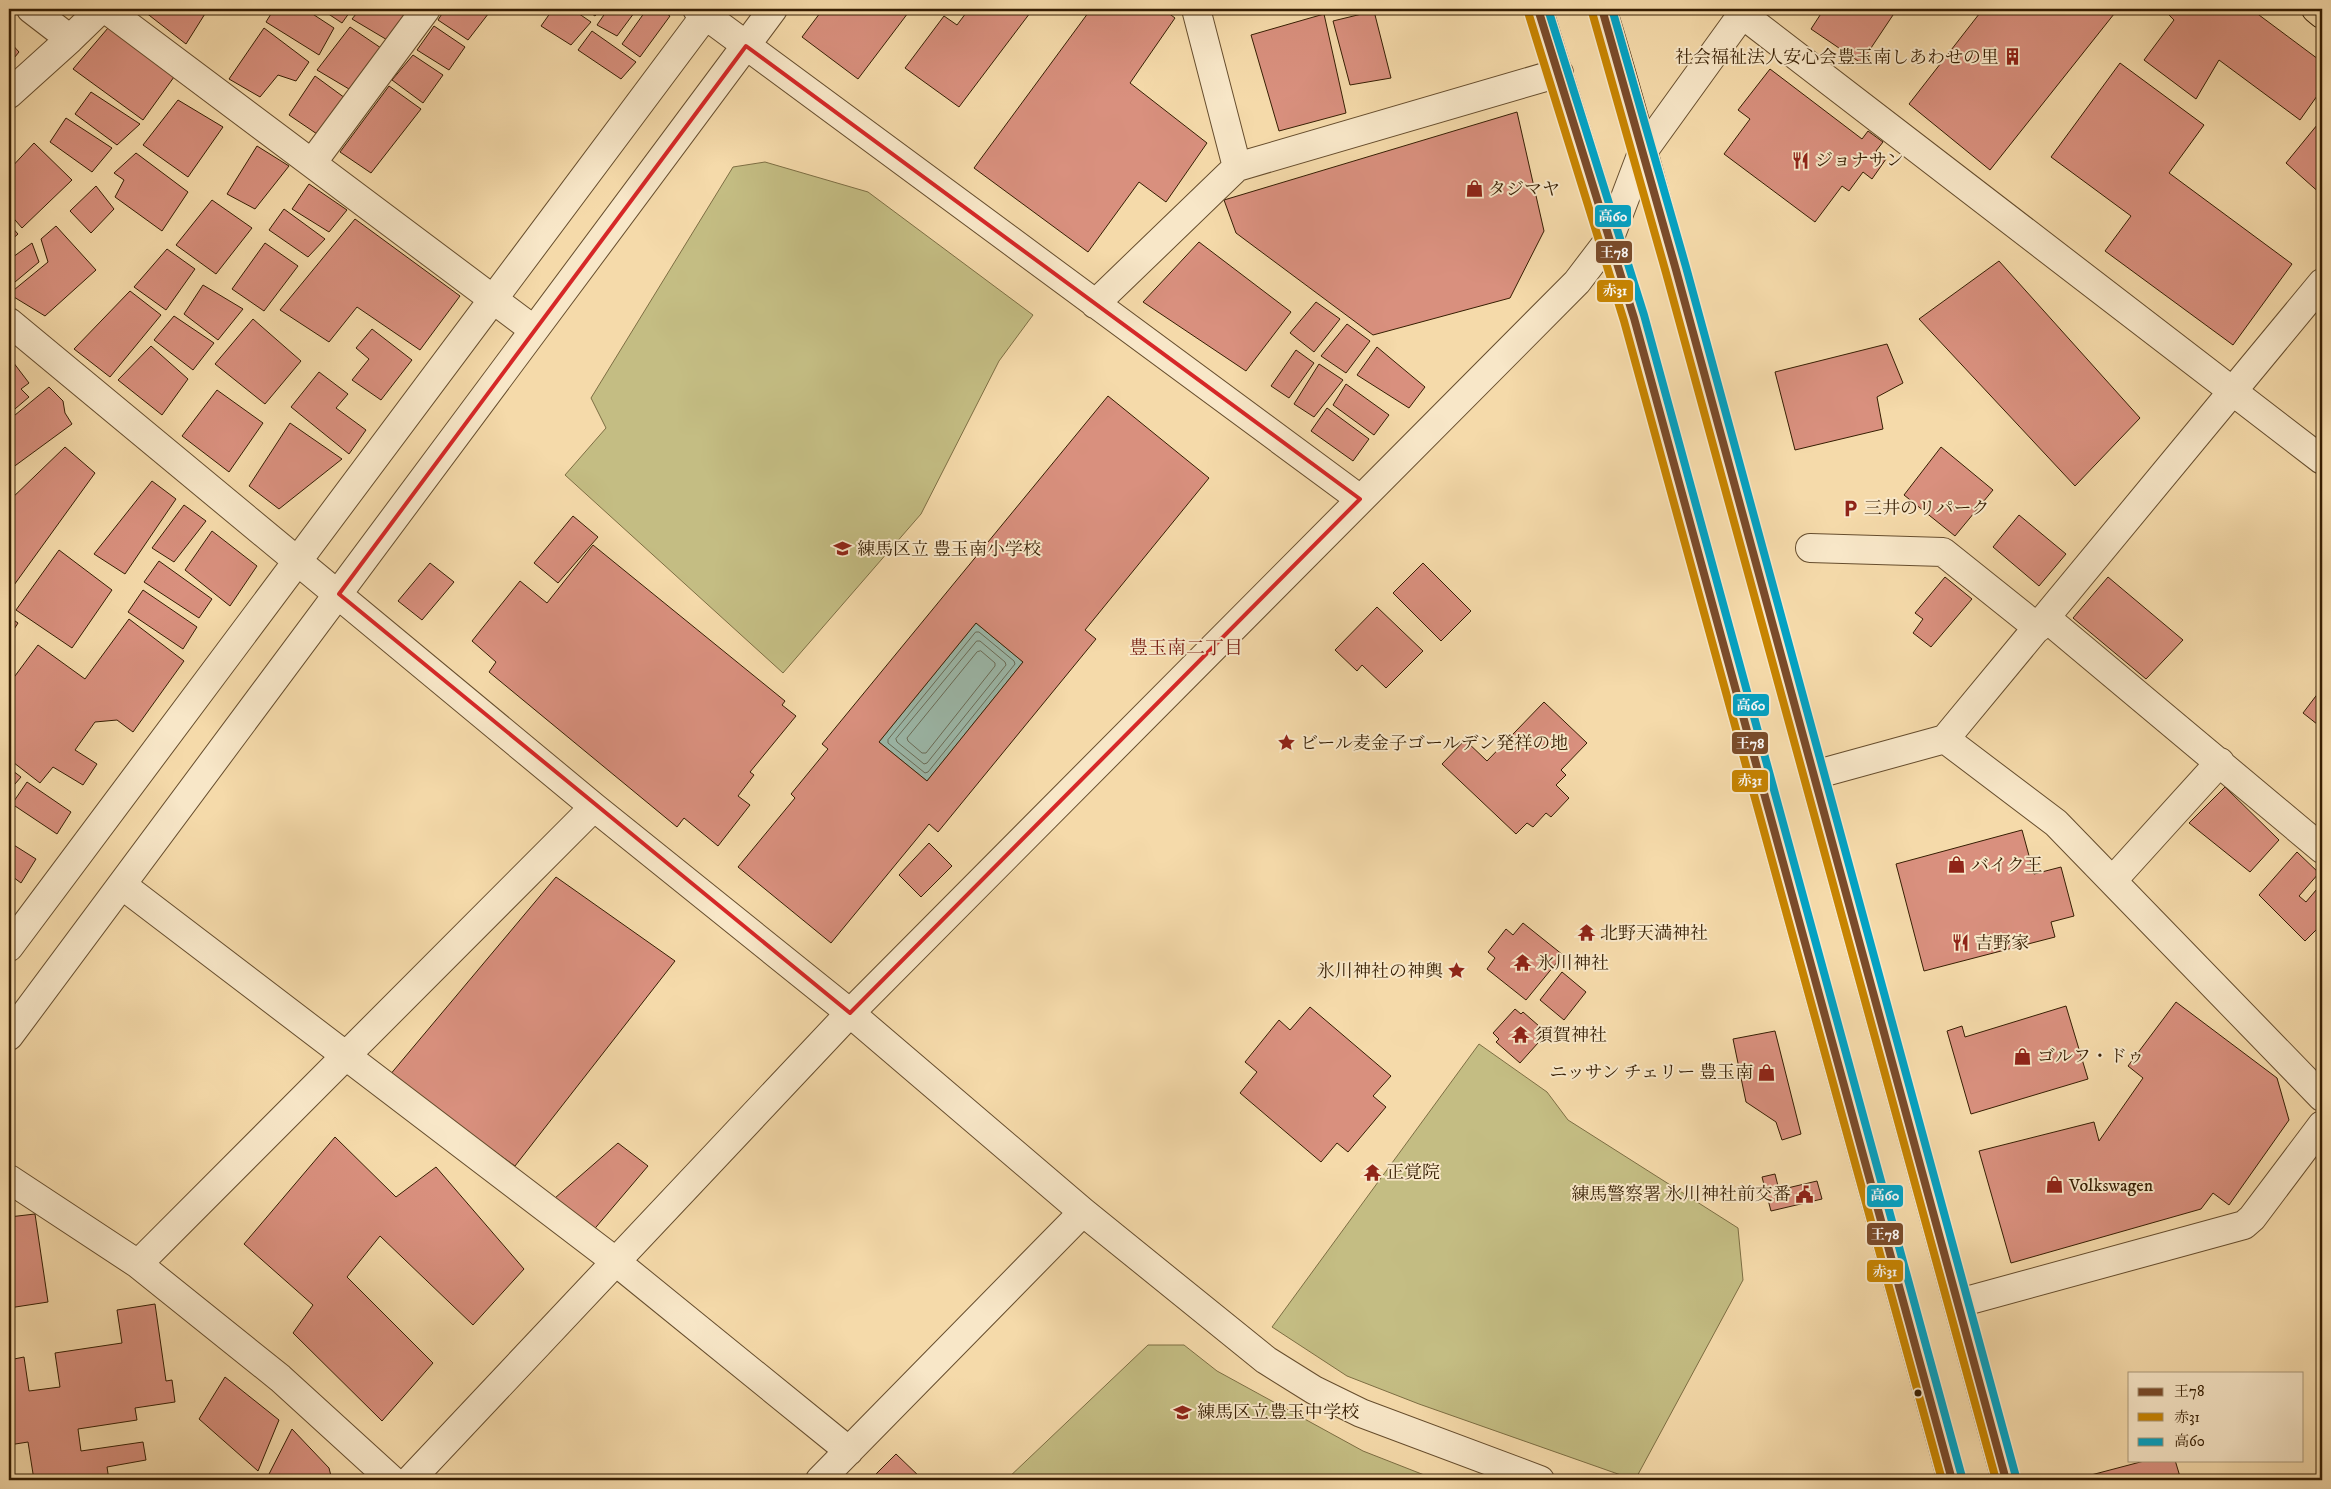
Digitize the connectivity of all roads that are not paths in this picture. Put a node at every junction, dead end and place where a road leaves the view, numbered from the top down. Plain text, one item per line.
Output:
1 (31, 9) edge
2 (100, 9) edge
3 (106, 9) edge
4 (426, 9) edge
5 (773, 9) edge
6 (1196, 9) edge
7 (1538, 9) edge
8 (1602, 9) edge
9 (2316, 9) edge
10 (704, 11) edge
11 (1744, 11) edge
12 (2322, 14) edge
13 (70, 39) junction
14 (746, 46) junction
15 (1560, 73) junction
16 (9, 94) edge
17 (1642, 153) junction
18 (312, 163) junction
19 (1237, 167) junction
20 (1609, 240) junction
21 (2322, 283) edge
22 (493, 299) junction
23 (1096, 304) junction
24 (9, 322) edge
25 (534, 330) junction
26 (2234, 392) junction
27 (2322, 460) edge
28 (1360, 499) junction
29 (1810, 548) dead end
30 (298, 560) junction
31 (339, 594) junction
32 (2042, 623) junction
33 (1944, 739) junction
34 (2220, 762) junction
35 (1814, 775) junction
36 (594, 807) junction
37 (2322, 849) edge
38 (2113, 880) junction
39 (122, 885) junction
40 (9, 947) edge
41 (850, 1014) junction
42 (9, 1036) edge
43 (346, 1056) junction
44 (2322, 1097) edge
45 (2322, 1125) edge
46 (9, 1179) edge
47 (1083, 1212) junction
48 (615, 1261) junction
49 (138, 1264) junction
50 (1959, 1303) junction
51 (849, 1451) junction
52 (392, 1480) edge
53 (410, 1480) edge
54 (820, 1480) edge
55 (1540, 1480) edge
56 (1952, 1480) edge
57 (2006, 1480) edge

1 - 13 street
2 - 13 street
3 - 18 street
4 - 18 street
5 - 14 street
6 - 19 street
7 - 15 main road
8 - 17 main road
9 - 12 main road
10 - 14 street
10 - 22 street
11 - 17 street
11 - 26 street
13 - 16 street
14 - 23 street
14 - 25 street
15 - 19 street
15 - 20 main road
17 - 20 street
17 - 35 main road
18 - 22 street
19 - 23 street
20 - 28 street
20 - 56 main road
21 - 26 street
22 - 25 street
22 - 30 street
23 - 28 street
24 - 30 street
25 - 31 street
26 - 27 street
26 - 32 street
28 - 41 street
29 - 32 street
30 - 31 street
30 - 40 street
31 - 36 street
31 - 39 street
32 - 33 street
32 - 34 street
33 - 35 street
33 - 38 street
34 - 37 street
34 - 38 street
35 - 50 main road
36 - 41 street
36 - 43 street
38 - 44 street
39 - 42 street
39 - 43 street
41 - 47 street
41 - 48 street
43 - 48 street
43 - 49 street
45 - 50 street
46 - 49 street
47 - 51 street
47 - 55 street
48 - 51 street
48 - 53 street
49 - 52 street
50 - 57 main road
51 - 54 street

